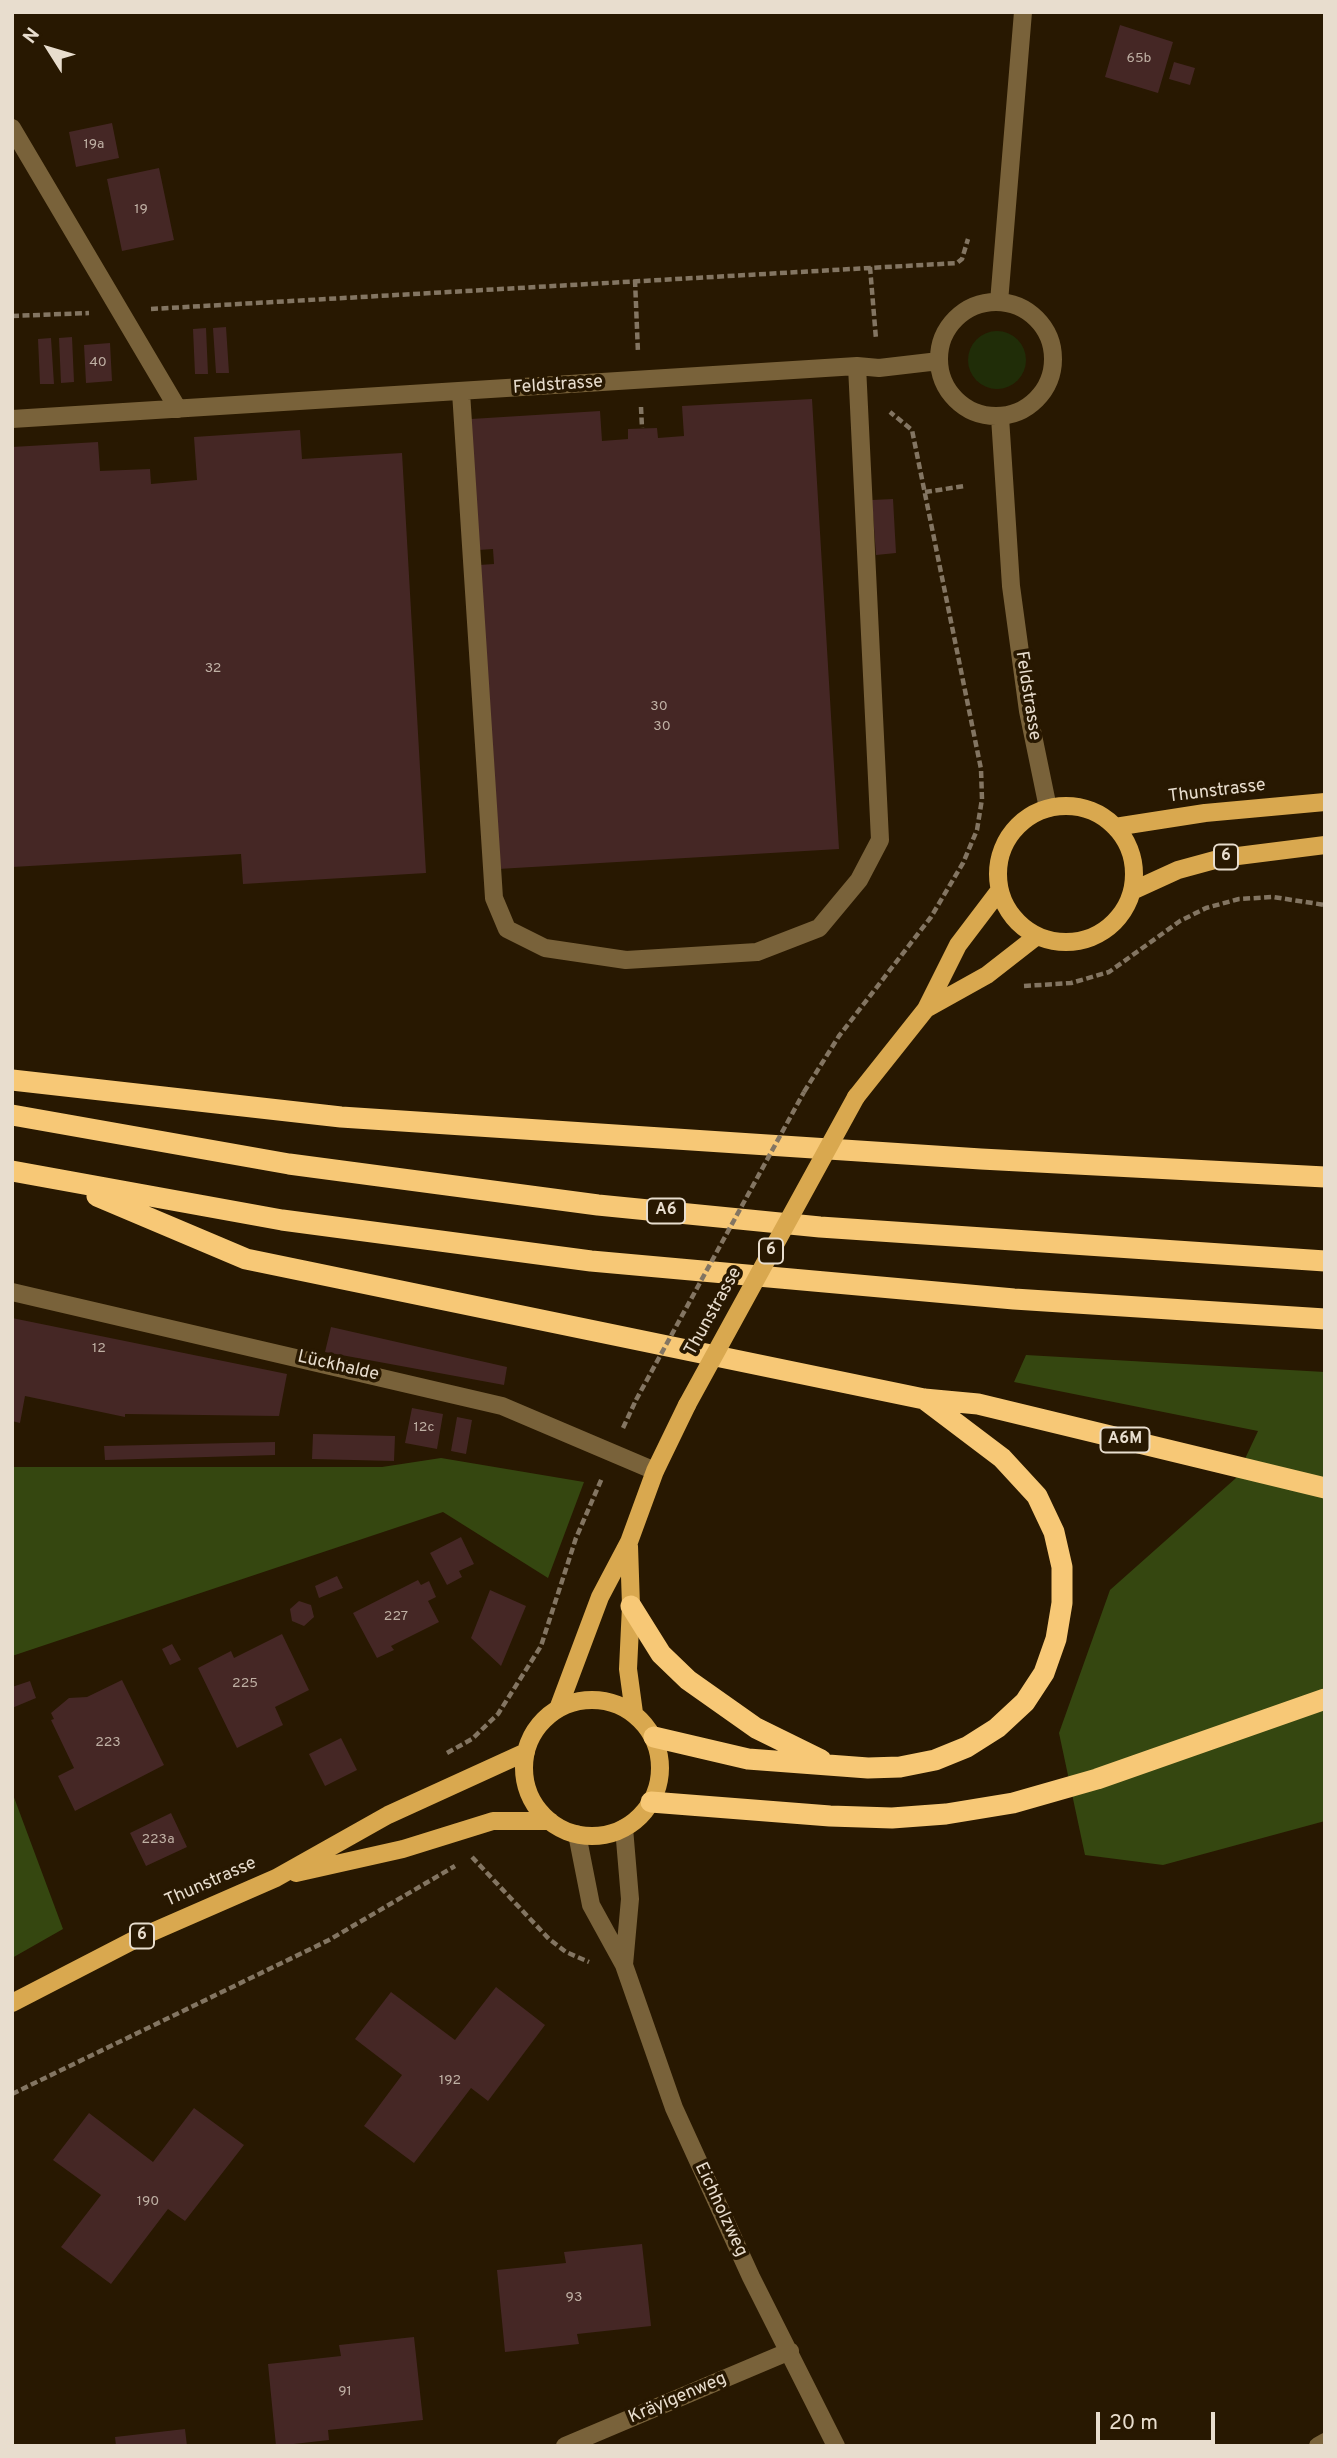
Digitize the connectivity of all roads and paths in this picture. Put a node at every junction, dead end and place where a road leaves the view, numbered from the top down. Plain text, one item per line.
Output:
1 (1023, 12) edge
2 (12, 128) edge
3 (968, 239) dead end
4 (870, 267) junction
5 (635, 280) junction
6 (999, 302) junction
7 (118, 311) junction
8 (12, 316) edge
9 (939, 361) junction
10 (857, 366) junction
11 (879, 368) junction
12 (640, 381) junction
13 (461, 392) junction
14 (178, 409) junction
15 (1000, 417) junction
16 (12, 419) edge
17 (965, 486) dead end
18 (925, 492) junction
19 (1325, 802) edge
20 (1048, 808) junction
21 (1115, 827) junction
22 (1325, 845) edge
23 (999, 891) junction
24 (1132, 891) junction
25 (1325, 905) edge
26 (1037, 936) junction
27 (1020, 986) dead end
28 (926, 1009) junction
29 (12, 1080) edge
30 (12, 1115) edge
31 (12, 1171) edge
32 (1319, 1174) edge
33 (63, 1182) junction
34 (1325, 1261) edge
35 (12, 1292) edge
36 (1325, 1319) edge
37 (924, 1399) junction
38 (613, 1451) junction
39 (656, 1471) junction
40 (1325, 1488) edge
41 (629, 1542) junction
42 (631, 1606) junction
43 (1325, 1699) edge
44 (558, 1709) junction
45 (634, 1713) junction
46 (654, 1737) junction
47 (526, 1752) junction
48 (444, 1755) dead end
49 (832, 1765) junction
50 (651, 1802) junction
51 (550, 1821) junction
52 (624, 1828) junction
53 (577, 1834) junction
54 (276, 1878) junction
55 (625, 1970) junction
56 (12, 2003) edge
57 (12, 2094) edge
58 (790, 2351) junction
59 (1325, 2442) edge
60 (565, 2446) edge
61 (836, 2446) edge
62 (1318, 2446) edge

1 - 6 street
2 - 7 street
3 - 4 path
4 - 5 path
4 - 11 path
5 - 7 path
5 - 12 path
6 - 9 street
6 - 15 street
7 - 8 path
7 - 14 street
9 - 11 street, Feldstrasse
9 - 15 street
10 - 11 street, Feldstrasse
10 - 12 street, Feldstrasse
10 - 13 street
11 - 18 path
12 - 13 street, Feldstrasse
13 - 14 street, Feldstrasse
14 - 16 street, Feldstrasse
15 - 20 street, Feldstrasse
17 - 18 path
18 - 38 path, bridge
19 - 21 main road, Thunstrasse
20 - 21 main road
20 - 23 main road
21 - 24 main road
22 - 24 main road, 6
23 - 26 main road
23 - 28 main road, Thunstrasse / 6
24 - 26 main road
25 - 27 path
26 - 28 main road, Thunstrasse / 6
28 - 39 main road, Thunstrasse / 6, bridge
29 - 32 highway
30 - 34 highway, A6
31 - 33 highway
33 - 36 highway
33 - 37 highway
35 - 38 street, Lückhalde
37 - 40 highway, A6M
37 - 49 highway
38 - 39 street, Lückhalde
38 - 48 path
39 - 41 main road, Thunstrasse / 6
41 - 42 main road, Thunstrasse / 6
41 - 44 main road, Thunstrasse / 6
42 - 45 main road, Thunstrasse / 6
42 - 49 highway
43 - 50 highway
44 - 45 main road
44 - 47 main road
45 - 46 main road
46 - 49 highway
46 - 50 main road
47 - 51 main road
47 - 54 main road, Thunstrasse / 6
50 - 52 main road
51 - 53 main road
51 - 54 main road, Thunstrasse / 6
52 - 53 main road
52 - 55 street, Eichholzweg
53 - 55 street, Eichholzweg
54 - 56 main road, Thunstrasse / 6
55 - 57 path
55 - 58 street, Eichholzweg
58 - 60 street, Kräyigenweg
58 - 61 street, Eichholzweg
59 - 62 street

